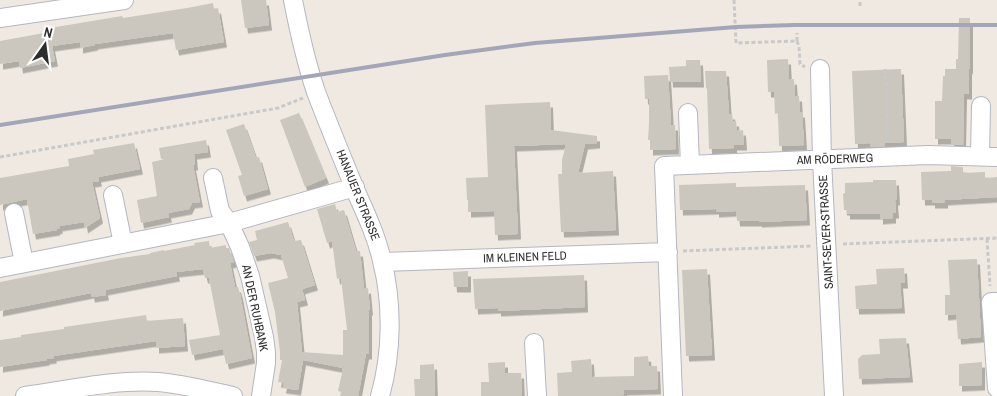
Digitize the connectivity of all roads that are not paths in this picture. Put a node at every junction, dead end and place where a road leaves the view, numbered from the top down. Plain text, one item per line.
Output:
1 (124, 0) edge
2 (293, 0) edge
3 (0, 18) edge
4 (820, 69) road end
5 (981, 106) dead end
6 (688, 113) dead end
7 (988, 157) edge
8 (822, 160) junction
9 (690, 164) junction
10 (213, 178) dead end
11 (355, 187) junction
12 (113, 195) dead end
13 (14, 213) dead end
14 (229, 223) junction
15 (122, 244) junction
16 (668, 252) junction
17 (383, 262) junction
18 (24, 263) junction
19 (0, 268) edge
20 (994, 302) edge
21 (534, 343) dead end
22 (997, 388) edge
23 (26, 396) edge
24 (233, 396) edge
25 (261, 396) edge
26 (380, 396) edge
27 (537, 396) edge
28 (673, 396) edge
29 (834, 396) edge

1 - 3 street
2 - 11 street, HANAUER STRASSE
4 - 8 street, SAINT-SEVER-STRASSE
5 - 7 street, AM RÖDERWEG
6 - 9 street
7 - 8 street, AM RÖDERWEG
8 - 9 street, AM RÖDERWEG
8 - 29 street, SAINT-SEVER-STRASSE
9 - 16 street, AM RÖDERWEG
10 - 14 street, AN DER RUHBANK
11 - 14 street
11 - 17 street, HANAUER STRASSE
12 - 15 street
13 - 18 street
14 - 15 street
14 - 25 street, AN DER RUHBANK
15 - 18 street
16 - 17 street, IM KLEINEN FELD
16 - 28 street
17 - 26 street, HANAUER STRASSE
18 - 19 street
20 - 22 street
21 - 27 street
23 - 24 street

